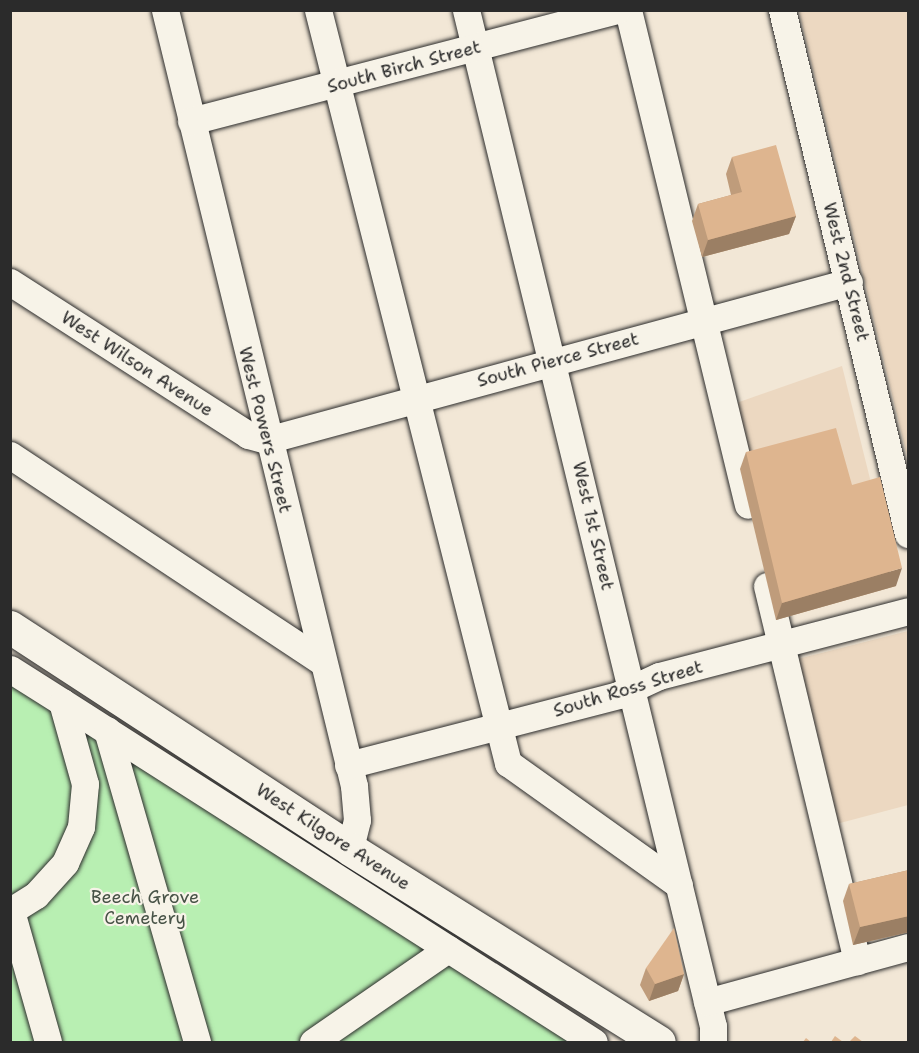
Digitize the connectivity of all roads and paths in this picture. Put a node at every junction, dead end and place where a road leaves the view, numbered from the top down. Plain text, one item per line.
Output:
1 (165, 10) edge
2 (318, 10) edge
3 (466, 10) edge
4 (617, 10) edge
5 (628, 10) edge
6 (782, 10) edge
7 (475, 48) junction
8 (336, 85) junction
9 (191, 121) junction
10 (10, 282) edge
11 (849, 282) junction
12 (704, 321) junction
13 (554, 361) junction
14 (417, 397) junction
15 (267, 440) junction
16 (10, 455) edge
17 (754, 527) dead end
18 (909, 534) edge
19 (762, 562) dead end
20 (909, 611) edge
21 (10, 627) edge
22 (781, 645) junction
23 (321, 661) junction
24 (10, 669) edge
25 (631, 689) junction
26 (62, 702) junction
27 (496, 728) junction
28 (106, 730) junction
29 (348, 765) junction
30 (350, 849) junction
31 (679, 885) junction
32 (11, 911) edge
33 (909, 948) edge
34 (448, 949) junction
35 (857, 961) junction
36 (707, 1002) junction
37 (347, 1033) edge
38 (48, 1042) edge
39 (196, 1042) edge
40 (313, 1042) edge
41 (594, 1042) edge
42 (659, 1042) edge
43 (713, 1042) edge

1 - 9 street, West Powers Street
2 - 8 street
3 - 7 street, West 1st Street
4 - 7 street, South Birch Street
5 - 12 street
6 - 11 street, West 2nd Street
7 - 8 street, South Birch Street
7 - 13 street, West 1st Street
8 - 9 street, South Birch Street
8 - 14 street
9 - 15 street, West Powers Street
10 - 15 street, West Wilson Avenue
11 - 12 street, South Pierce Street
11 - 18 street, West 2nd Street
12 - 13 street, South Pierce Street
12 - 17 street
13 - 14 street, South Pierce Street
13 - 25 street, West 1st Street
14 - 15 street, South Pierce Street
14 - 27 street
15 - 23 street, West Powers Street
16 - 23 street
19 - 22 street
20 - 22 street, South Ross Street
21 - 30 main road, West Kilgore Avenue
22 - 25 street, South Ross Street
22 - 35 street
23 - 29 street, West Powers Street
24 - 26 street
25 - 27 street, South Ross Street
25 - 31 street, West 1st Street
26 - 28 street
26 - 32 street
27 - 29 street, South Ross Street
27 - 31 street
28 - 34 street
28 - 39 street
29 - 30 street, West Powers Street
30 - 42 main road, West Kilgore Avenue
31 - 36 street, West 1st Street
32 - 38 street
33 - 35 street
34 - 37 street
34 - 41 street
35 - 36 street
36 - 43 street, West 1st Street
37 - 40 street

